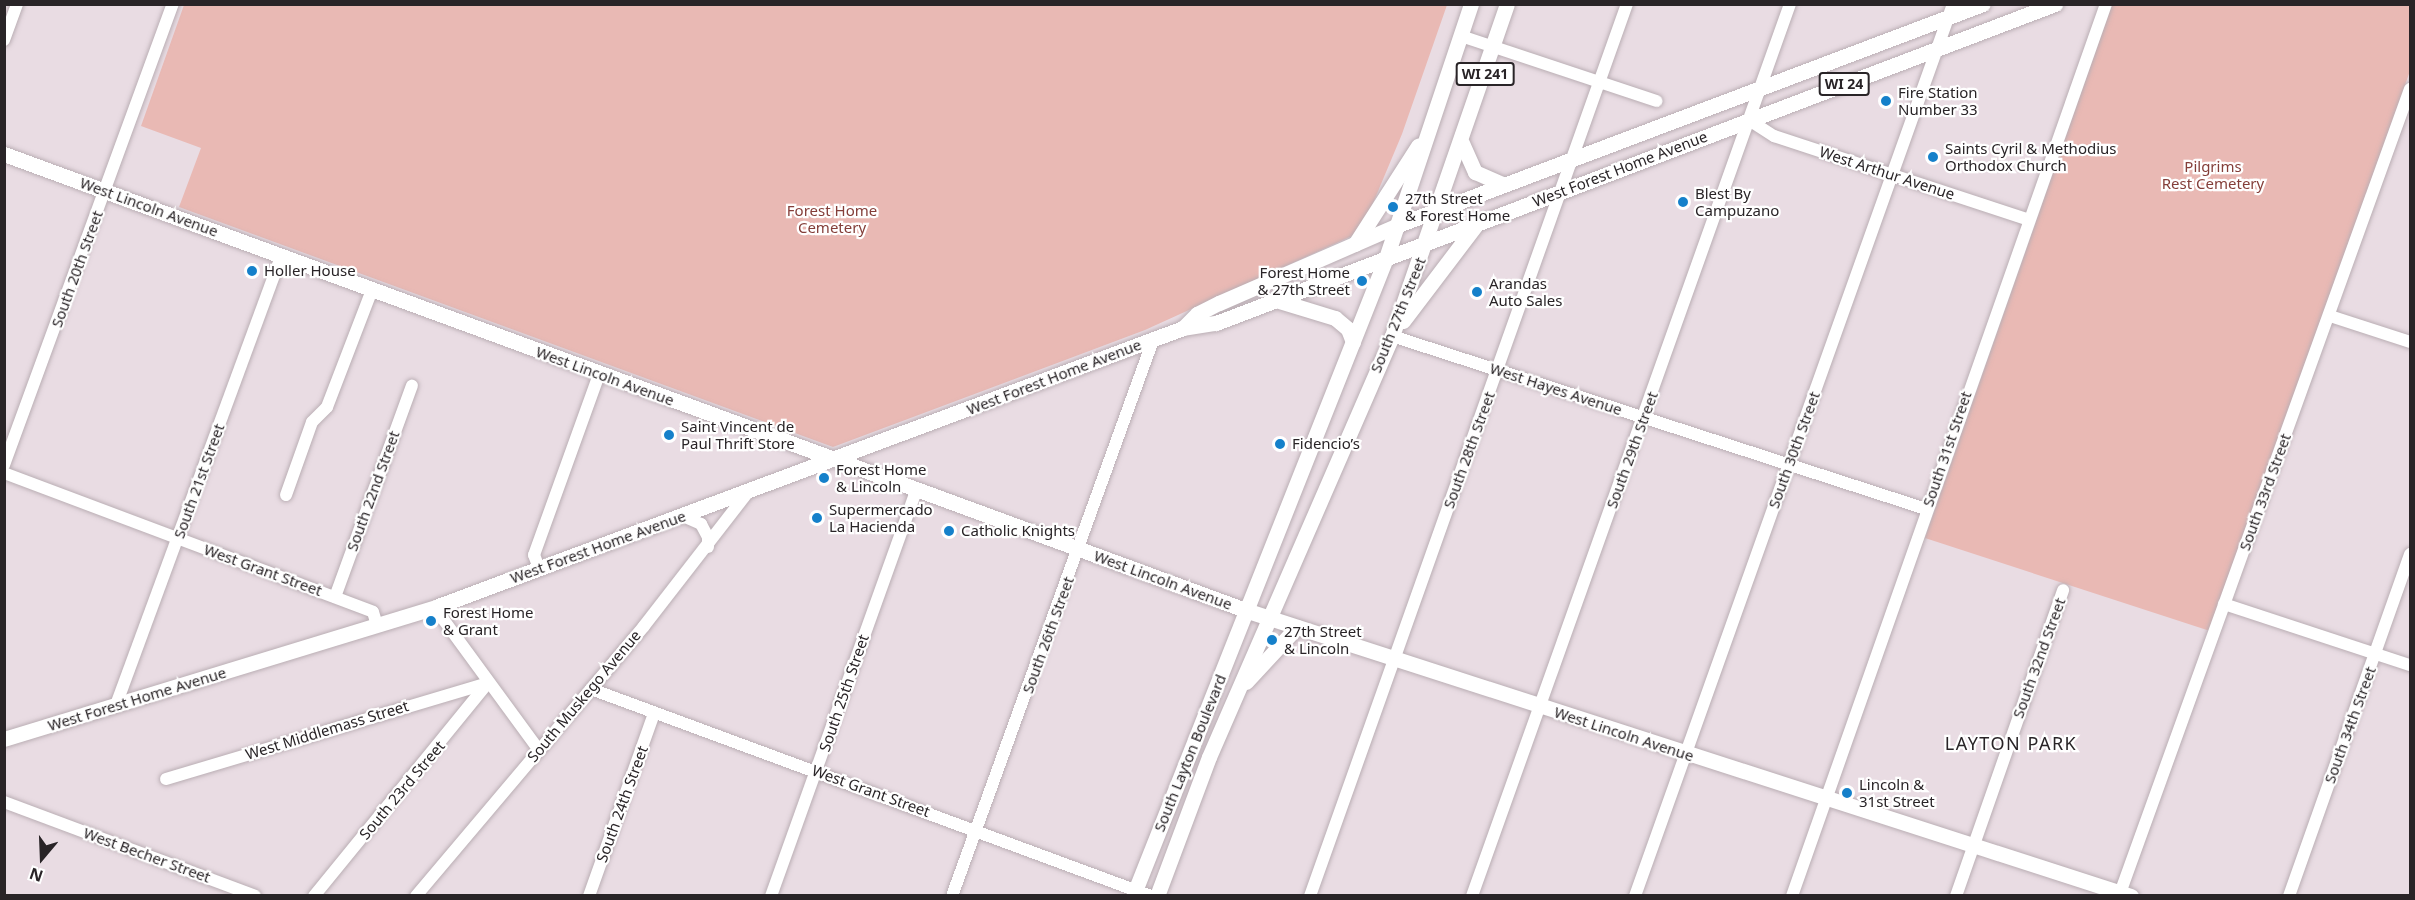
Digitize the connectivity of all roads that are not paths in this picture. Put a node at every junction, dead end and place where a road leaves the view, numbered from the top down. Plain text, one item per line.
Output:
1 (17, 4) edge
2 (173, 4) edge
3 (1471, 4) edge
4 (1507, 4) edge
5 (1627, 4) edge
6 (1790, 4) edge
7 (1983, 4) edge
8 (2055, 4) edge
9 (2106, 4) edge
10 (1951, 11) edge
11 (1461, 36) junction
12 (4, 40) edge
13 (1494, 48) junction
14 (1938, 48) junction
15 (1600, 83) junction
16 (1761, 89) junction
17 (2410, 89) edge
18 (1656, 101) dead end
19 (1749, 120) junction
20 (1432, 123) junction
21 (1462, 143) junction
22 (4, 154) edge
23 (1574, 157) junction
24 (1892, 175) junction
25 (1502, 184) junction
26 (106, 191) junction
27 (1561, 191) junction
28 (1438, 209) junction
29 (2029, 220) junction
30 (1477, 224) junction
31 (1398, 225) junction
32 (1427, 242) junction
33 (1352, 247) junction
34 (281, 256) junction
35 (1386, 258) junction
36 (372, 290) junction
37 (1276, 300) junction
38 (2330, 316) junction
39 (1183, 328) junction
40 (1392, 336) junction
41 (1153, 340) junction
42 (1353, 342) junction
43 (2410, 342) edge
44 (1498, 370) junction
45 (599, 374) junction
46 (412, 386) dead end
47 (1643, 417) junction
48 (833, 461) junction
49 (1789, 464) junction
50 (4, 465) edge
51 (4, 473) edge
52 (916, 490) junction
53 (747, 493) junction
54 (286, 495) dead end
55 (1926, 508) junction
56 (683, 516) junction
57 (178, 538) junction
58 (708, 547) junction
59 (1079, 550) junction
60 (2410, 554) edge
61 (539, 568) junction
62 (2063, 590) dead end
63 (335, 597) junction
64 (2224, 604) junction
65 (438, 606) junction
66 (1248, 611) junction
67 (1270, 618) junction
68 (377, 625) junction
69 (1297, 627) junction
70 (2376, 653) junction
71 (1394, 659) junction
72 (2410, 665) edge
73 (488, 682) junction
74 (591, 689) junction
75 (1238, 691) junction
76 (116, 705) junction
77 (1540, 706) junction
78 (654, 713) junction
79 (4, 739) edge
80 (539, 750) junction
81 (1686, 754) junction
82 (816, 771) junction
83 (166, 779) dead end
84 (1826, 799) junction
85 (4, 802) edge
86 (976, 829) junction
87 (1973, 845) junction
88 (1134, 893) edge
89 (2123, 894) edge
90 (255, 896) edge
91 (314, 896) edge
92 (416, 896) edge
93 (589, 896) edge
94 (771, 896) edge
95 (952, 896) edge
96 (1151, 896) edge
97 (1157, 896) edge
98 (1310, 896) edge
99 (1472, 896) edge
100 (1635, 896) edge
101 (1792, 896) edge
102 (1956, 896) edge
103 (2289, 896) edge

1 - 12 street
2 - 26 street, South 20th Street
3 - 11 main road, South 27th Street / WI 241
4 - 13 main road, South 27th Street / WI 241
5 - 15 street, South 28th Street
6 - 16 street, South 29th Street
7 - 10 main road, West Forest Home Avenue / WI 24
8 - 14 main road, West Forest Home Avenue / WI 24
9 - 29 street, South 31st Street
10 - 14 street, South 30th Street
10 - 16 main road, West Forest Home Avenue / WI 24
11 - 13 street
11 - 20 main road, South 27th Street / WI 241
13 - 15 street
13 - 21 main road, South 27th Street / WI 241
14 - 19 main road, West Forest Home Avenue / WI 24
14 - 24 street, South 30th Street
15 - 18 street
15 - 23 street, South 28th Street
16 - 19 street, South 29th Street
16 - 23 main road, West Forest Home Avenue / WI 24
17 - 38 street, South 33rd Street
19 - 24 street, West Arthur Avenue
19 - 27 main road, West Forest Home Avenue / WI 24
19 - 47 street, South 29th Street
20 - 31 main road, South 27th Street / WI 241
20 - 33 main road
21 - 25 main road
21 - 28 main road, South 27th Street / WI 241
22 - 26 main road, West Lincoln Avenue
23 - 25 main road, West Forest Home Avenue / WI 24
23 - 27 street, South 28th Street
24 - 29 street, West Arthur Avenue
24 - 49 street, South 30th Street
25 - 28 main road, West Forest Home Avenue / WI 24
26 - 34 main road, West Lincoln Avenue
26 - 50 street, South 20th Street
27 - 30 main road, West Forest Home Avenue / WI 24
27 - 44 street, South 28th Street
28 - 31 main road, West Forest Home Avenue / WI 24
28 - 32 main road, South 27th Street / WI 241
29 - 55 street, South 31st Street
30 - 32 main road, West Forest Home Avenue / WI 24
30 - 40 main road
31 - 33 main road, West Forest Home Avenue
31 - 35 main road, South 27th Street / WI 241
32 - 35 main road, West Forest Home Avenue / WI 24
32 - 40 main road, South 27th Street
33 - 39 main road, West Forest Home Avenue
34 - 36 main road, West Lincoln Avenue
34 - 57 street, South 21st Street
35 - 37 main road, West Forest Home Avenue
35 - 42 main road, South 27th Street
36 - 45 main road, West Lincoln Avenue
36 - 54 street
37 - 39 main road, West Forest Home Avenue
37 - 42 main road
38 - 43 street
38 - 64 street, South 33rd Street
39 - 41 main road, West Forest Home Avenue
40 - 44 street, West Hayes Avenue
40 - 67 main road, South 27th Street
41 - 48 main road, West Forest Home Avenue
41 - 59 street, South 26th Street
42 - 66 main road, South 27th Street
44 - 47 street, West Hayes Avenue
44 - 71 street, South 28th Street
45 - 48 main road, West Lincoln Avenue
45 - 61 street
46 - 63 street, South 22nd Street
47 - 49 street, West Hayes Avenue
47 - 77 street, South 29th Street
48 - 52 main road, West Lincoln Avenue
48 - 53 main road, West Forest Home Avenue
49 - 55 street, West Hayes Avenue
49 - 81 street, South 30th Street
51 - 57 street, West Grant Street
52 - 59 main road, West Lincoln Avenue
52 - 82 street, South 25th Street
53 - 56 main road, West Forest Home Avenue
53 - 58 street, South Muskego Avenue
55 - 84 street, South 31st Street
56 - 58 street
56 - 61 main road, West Forest Home Avenue
57 - 63 street, West Grant Street
57 - 76 street, South 21st Street
58 - 74 street, South Muskego Avenue
59 - 66 main road, West Lincoln Avenue
59 - 86 street, South 26th Street
60 - 70 street, South 34th Street
61 - 65 main road, West Forest Home Avenue
62 - 87 street, South 32nd Street
63 - 68 street, West Grant Street
64 - 70 street
64 - 89 street, South 33rd Street
65 - 68 main road, West Forest Home Avenue
65 - 73 street
66 - 67 main road, West Lincoln Avenue
66 - 88 main road, South Layton Boulevard
67 - 69 main road, West Lincoln Avenue
67 - 75 main road, South Layton Boulevard
68 - 76 main road, West Forest Home Avenue
69 - 71 main road, West Lincoln Avenue
69 - 75 main road
70 - 72 street
70 - 103 street, South 34th Street
71 - 77 main road, West Lincoln Avenue
71 - 98 street, South 28th Street
73 - 80 street
73 - 83 street, West Middlemass Street
73 - 91 street, South 23rd Street
74 - 78 street, West Grant Street
74 - 80 street, South Muskego Avenue
75 - 97 main road, South Layton Boulevard
76 - 79 main road, West Forest Home Avenue
77 - 81 main road, West Lincoln Avenue
77 - 99 street, South 29th Street
78 - 82 street, West Grant Street
78 - 93 street, South 24th Street
80 - 92 street, South Muskego Avenue
81 - 84 main road, West Lincoln Avenue
81 - 100 street, South 30th Street
82 - 86 street, West Grant Street
82 - 94 street, South 25th Street
84 - 87 main road, West Lincoln Avenue
84 - 101 street, South 31st Street
85 - 90 street, West Becher Street
86 - 88 street, West Grant Street
86 - 95 street, South 26th Street
87 - 89 main road, West Lincoln Avenue
87 - 102 street, South 32nd Street
88 - 96 street, West Grant Street

